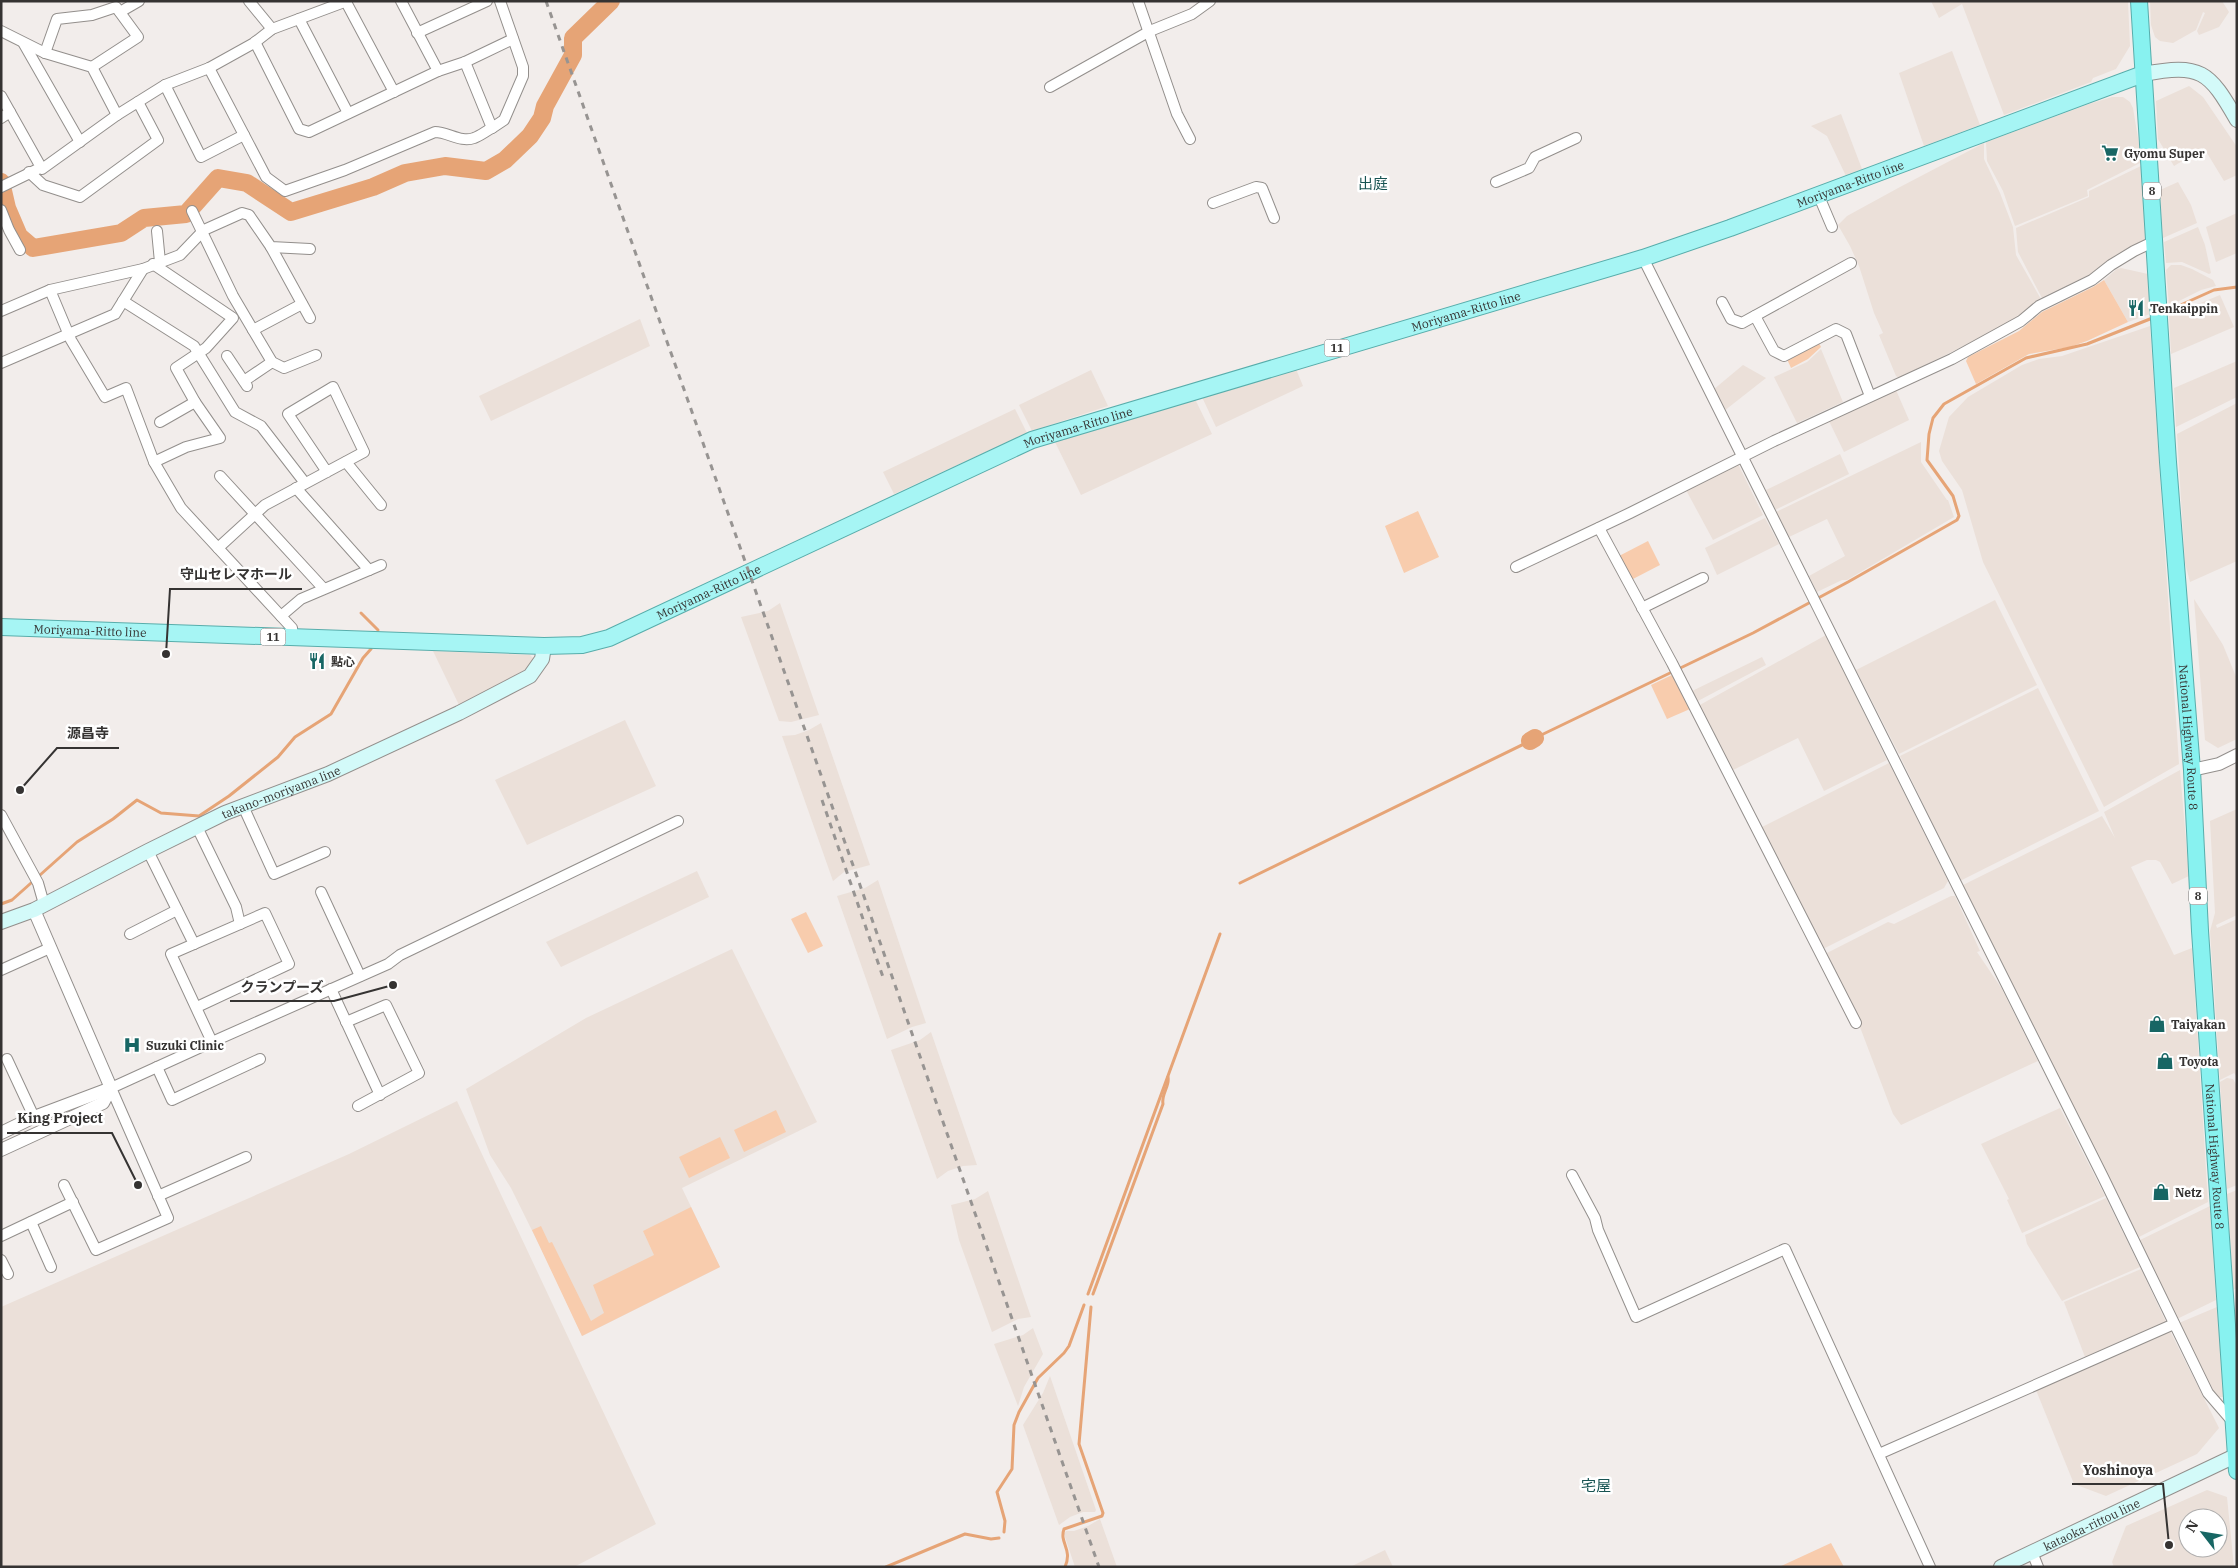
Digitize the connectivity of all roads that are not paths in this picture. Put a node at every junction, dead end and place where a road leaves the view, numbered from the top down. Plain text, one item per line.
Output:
1 (139, 1) edge
2 (249, 1) edge
3 (400, 1) edge
4 (487, 1) edge
5 (500, 1) edge
6 (1138, 1) edge
7 (1210, 1) edge
8 (2138, 1) edge
9 (347, 2) edge
10 (120, 12) junction
11 (299, 19) junction
12 (272, 29) junction
13 (1, 31) edge
14 (1150, 31) junction
15 (418, 32) junction
16 (513, 39) junction
17 (255, 42) junction
18 (24, 44) junction
19 (45, 53) junction
20 (466, 62) junction
21 (92, 67) junction
22 (208, 68) junction
23 (438, 70) junction
24 (2143, 74) junction
25 (165, 85) junction
26 (1050, 87) dead end
27 (394, 92) junction
28 (1, 96) edge
29 (138, 102) junction
30 (348, 113) junction
31 (6, 115) edge
32 (116, 115) junction
33 (2237, 120) edge
34 (492, 128) junction
35 (244, 135) junction
36 (1576, 138) dead end
37 (1190, 139) dead end
38 (80, 142) junction
39 (42, 169) junction
40 (29, 172) junction
41 (1496, 182) dead end
42 (1, 187) edge
43 (1818, 194) junction
44 (1213, 203) dead end
45 (1, 210) edge
46 (192, 211) dead end
47 (1274, 218) dead end
48 (1832, 227) dead end
49 (5, 231) edge
50 (157, 231) dead end
51 (203, 232) junction
52 (2155, 241) junction
53 (271, 247) junction
54 (20, 250) dead end
55 (310, 250) dead end
56 (1643, 258) junction
57 (157, 263) junction
58 (1851, 263) dead end
59 (143, 269) junction
60 (50, 290) junction
61 (123, 301) junction
62 (1722, 302) dead end
63 (302, 304) junction
64 (1, 311) edge
65 (1755, 316) junction
66 (310, 318) dead end
67 (253, 330) junction
68 (68, 334) junction
69 (198, 353) junction
70 (316, 355) dead end
71 (228, 356) dead end
72 (272, 362) junction
73 (1, 363) edge
74 (1870, 396) junction
75 (195, 402) junction
76 (160, 422) dead end
77 (1742, 457) junction
78 (154, 462) junction
79 (346, 462) junction
80 (327, 472) junction
81 (220, 476) dead end
82 (301, 486) junction
83 (381, 505) dead end
84 (255, 514) junction
85 (1599, 528) junction
86 (218, 548) junction
87 (381, 565) dead end
88 (1516, 567) dead end
89 (370, 570) junction
90 (1703, 578) dead end
91 (323, 588) junction
92 (1642, 608) junction
93 (281, 616) junction
94 (1, 627) edge
95 (293, 637) junction
96 (544, 646) junction
97 (2237, 755) edge
98 (2192, 770) junction
99 (243, 806) junction
100 (1, 815) edge
101 (678, 820) dead end
102 (197, 827) junction
103 (148, 851) junction
104 (325, 852) dead end
105 (321, 892) dead end
106 (39, 907) junction
107 (177, 910) junction
108 (4, 918) edge
109 (240, 924) junction
110 (130, 934) dead end
111 (194, 944) junction
112 (50, 948) junction
113 (1, 970) edge
114 (360, 976) junction
115 (331, 990) junction
116 (197, 1007) junction
117 (346, 1022) junction
118 (1856, 1023) dead end
119 (212, 1042) junction
120 (7, 1059) dead end
121 (260, 1059) dead end
122 (157, 1067) junction
123 (111, 1088) junction
124 (380, 1095) junction
125 (358, 1106) dead end
126 (34, 1117) junction
127 (1, 1133) edge
128 (1, 1150) edge
129 (246, 1157) dead end
130 (1572, 1175) dead end
131 (64, 1185) dead end
132 (158, 1196) junction
133 (73, 1202) junction
134 (31, 1222) junction
135 (1, 1236) edge
136 (1, 1260) edge
137 (51, 1267) dead end
138 (8, 1274) dead end
139 (2174, 1324) junction
140 (2234, 1423) junction
141 (1879, 1454) junction
142 (2236, 1461) edge
143 (2032, 1552) junction
144 (1930, 1567) edge
145 (2001, 1567) edge
146 (2038, 1567) edge

1 - 10 street
2 - 12 street
3 - 15 street
4 - 15 street
5 - 16 street
6 - 14 street
7 - 14 street
8 - 24 highway, National Highway Route 8 / 8
9 - 11 street
9 - 27 street
10 - 19 street
10 - 21 street
11 - 12 street
11 - 30 street
12 - 17 street
13 - 18 street
14 - 26 street
14 - 37 street
15 - 23 street
16 - 20 street
16 - 34 street
17 - 22 street
17 - 30 street
18 - 19 street
18 - 38 street
19 - 21 street
20 - 23 street
20 - 34 street
21 - 32 street
22 - 25 street
22 - 35 street
23 - 27 street
24 - 33 main road
24 - 43 main road, Moriyama-Ritto line / 11
24 - 52 highway, National Highway Route 8 / 8
25 - 29 street
25 - 35 street
27 - 30 street
28 - 31 street
29 - 32 street
29 - 40 street
31 - 39 street
32 - 38 street
34 - 35 street
36 - 41 street
38 - 39 street
39 - 40 street
40 - 42 street
43 - 48 street
43 - 56 main road, Moriyama-Ritto line / 11
44 - 47 street
45 - 49 street
46 - 51 street
49 - 54 street
50 - 57 street
51 - 53 street
51 - 57 street
51 - 67 street
52 - 74 street
52 - 98 highway, National Highway Route 8 / 8
53 - 55 street
53 - 63 street
56 - 77 street
56 - 96 main road, Moriyama-Ritto line / 11
57 - 59 street
57 - 69 street
58 - 65 street
59 - 60 street
59 - 61 street
60 - 64 street
60 - 68 street
61 - 68 street
61 - 69 street
62 - 65 street
63 - 66 street
63 - 67 street
65 - 74 street
67 - 72 street
68 - 73 street
68 - 78 street
69 - 75 street
69 - 82 street
70 - 72 street
71 - 72 street
74 - 77 street
75 - 76 street
75 - 78 street
77 - 85 street
77 - 139 street
78 - 86 street
79 - 80 street
79 - 80 street
79 - 83 street
80 - 82 street
81 - 84 street
82 - 84 street
82 - 89 street
84 - 86 street
84 - 91 street
85 - 88 street
85 - 92 street
86 - 93 street
87 - 89 street
89 - 91 street
90 - 92 street
91 - 93 street
92 - 118 street
93 - 95 street
94 - 95 main road, Moriyama-Ritto line / 11
95 - 96 main road, Moriyama-Ritto line / 11
96 - 99 main road, takano-moriyama line
97 - 98 street
98 - 140 highway, National Highway Route 8 / 8
99 - 102 main road, takano-moriyama line
99 - 104 street
100 - 106 street
101 - 114 street
102 - 103 main road, takano-moriyama line
102 - 109 street
103 - 106 main road, takano-moriyama line
103 - 107 street
105 - 114 street
106 - 108 main road, takano-moriyama line
106 - 112 street
107 - 110 street
107 - 111 street
109 - 111 street
109 - 116 street
111 - 116 street
112 - 113 street
112 - 123 street
114 - 115 street
115 - 117 street
115 - 119 street
116 - 119 street
117 - 124 street
117 - 124 street
119 - 122 street
120 - 126 street
121 - 122 street
122 - 123 street
123 - 126 street
123 - 128 street
123 - 132 street
124 - 125 street
126 - 127 street
129 - 132 street
130 - 141 street
131 - 133 street
132 - 133 street
133 - 134 street
134 - 135 street
134 - 137 street
136 - 138 street
139 - 140 street
139 - 141 street
140 - 142 highway, National Highway Route 8 / 8
141 - 144 street
142 - 143 main road, kataoka-rittou line
143 - 145 main road, kataoka-rittou line
143 - 146 street

